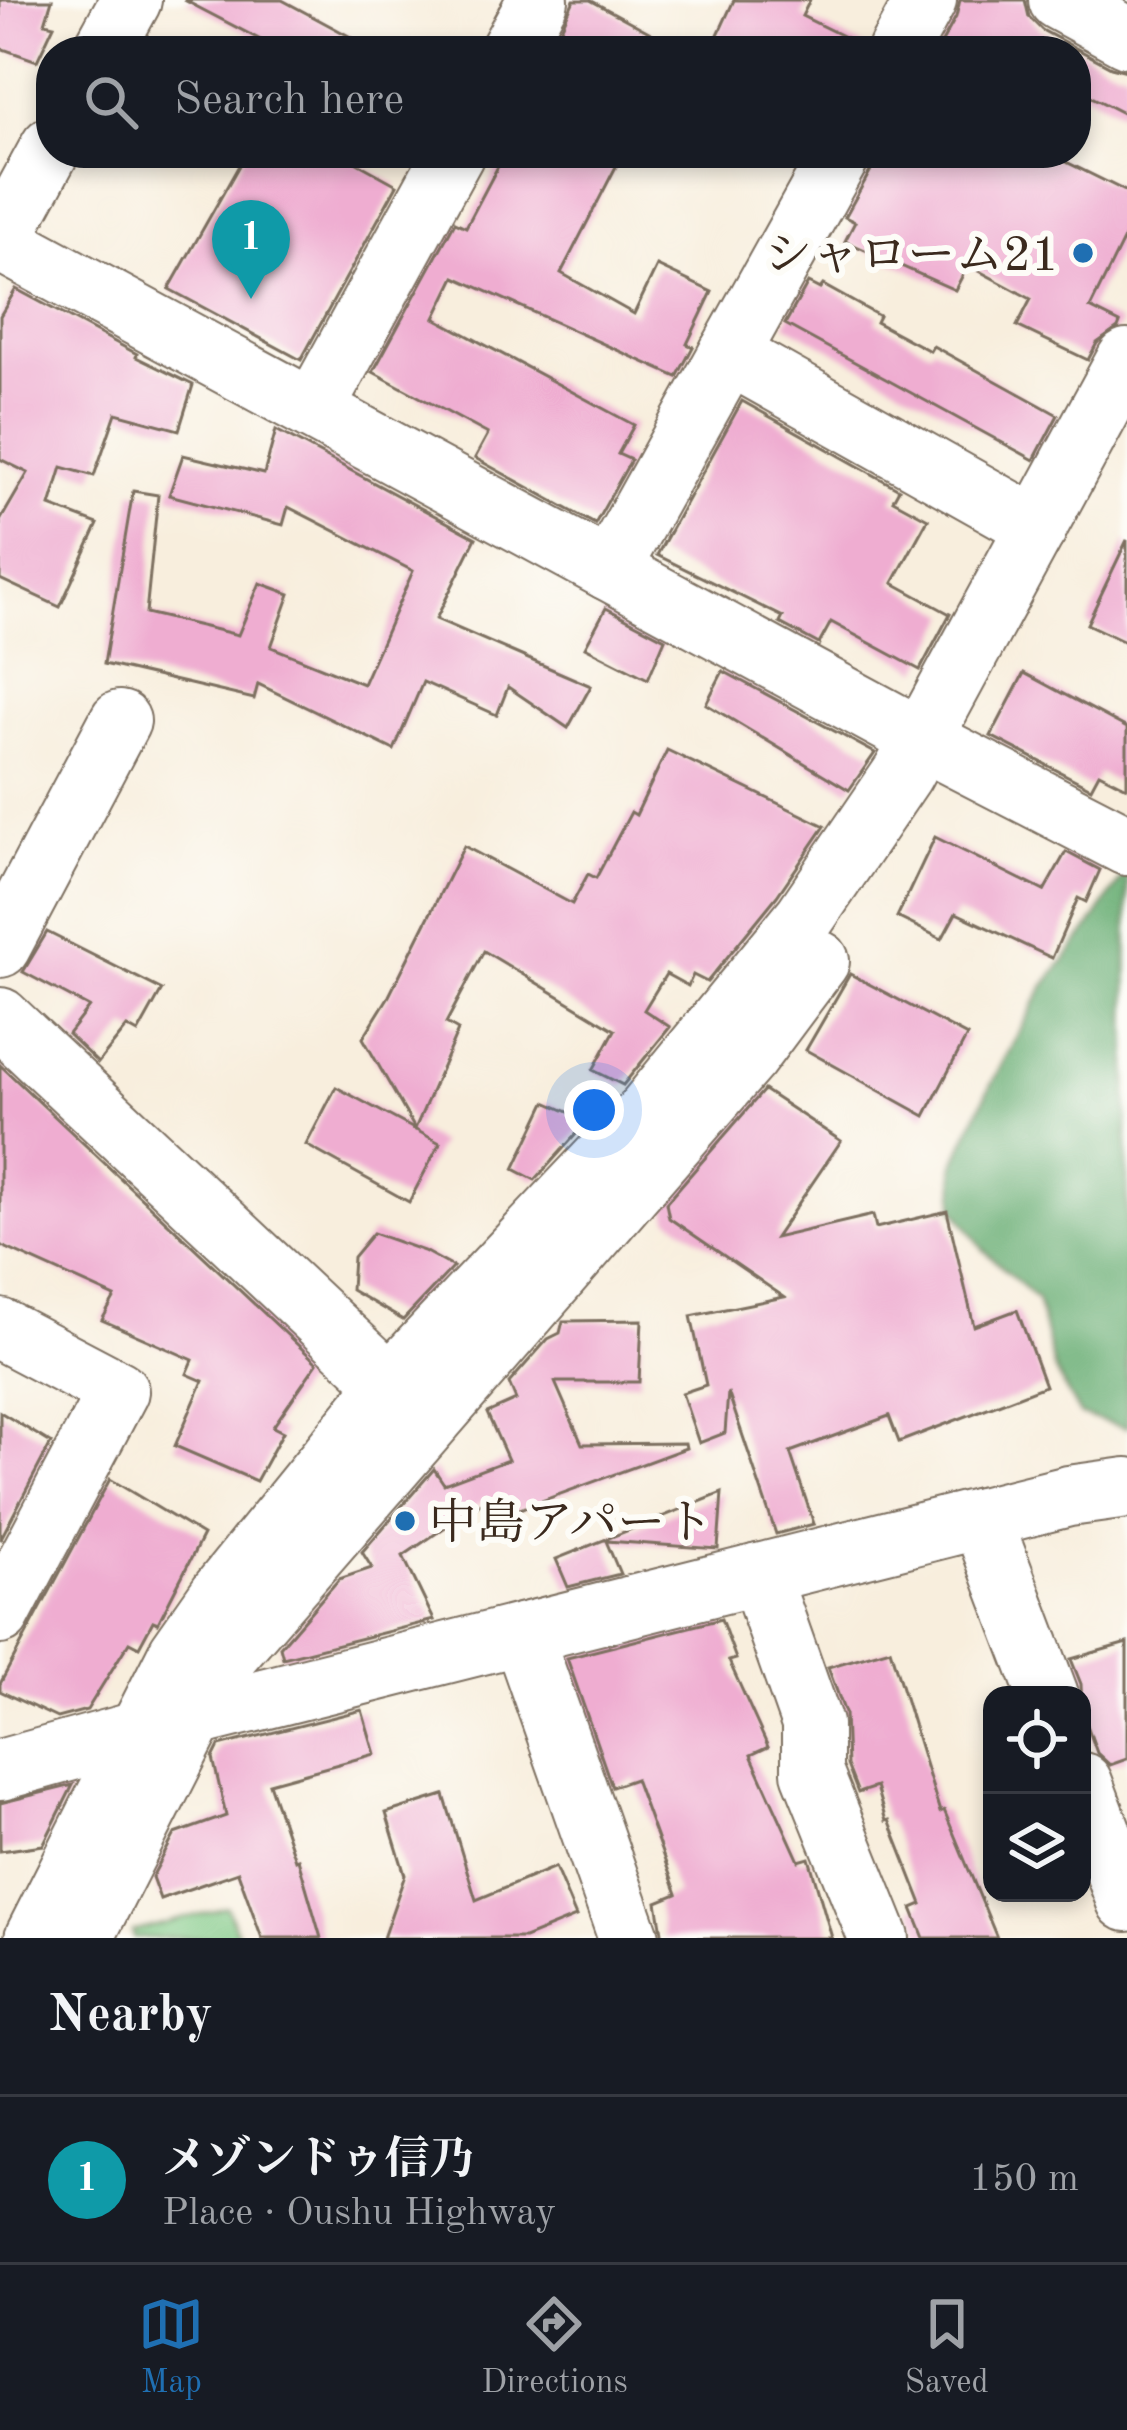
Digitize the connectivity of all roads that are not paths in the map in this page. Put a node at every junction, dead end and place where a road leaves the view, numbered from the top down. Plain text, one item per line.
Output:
1 (131, 0) edge
2 (538, 0) edge
3 (926, 0) edge
4 (1059, 0) edge
5 (112, 36) edge
6 (518, 36) edge
7 (906, 36) edge
8 (1127, 37) edge
9 (38, 168) edge
10 (446, 168) edge
11 (833, 168) edge
12 (3, 227) edge
13 (729, 354) junction
14 (1127, 360) edge
15 (313, 410) junction
16 (1127, 442) edge
17 (1037, 526) junction
18 (610, 570) junction
19 (120, 721) dead end
20 (938, 747) junction
21 (1127, 845) edge
22 (0, 947) edge
23 (0, 1018) edge
24 (0, 1329) edge
25 (390, 1384) junction
26 (1127, 1488) edge
27 (980, 1518) junction
28 (18, 1538) edge
29 (759, 1574) junction
30 (0, 1614) edge
31 (522, 1634) junction
32 (1045, 1686) edge
33 (169, 1724) junction
34 (0, 1770) edge
35 (1086, 1794) edge
36 (1127, 1901) edge
37 (1127, 1932) edge
38 (35, 1938) edge
39 (83, 1938) edge
40 (629, 1938) edge
41 (879, 1938) edge
42 (1110, 1938) edge

1 - 5 street
2 - 6 street
3 - 7 street
4 - 8 street
9 - 12 street
10 - 15 street
11 - 13 street
12 - 15 street
13 - 17 street
13 - 18 street
14 - 17 street
15 - 18 street
16 - 20 street
17 - 20 street
18 - 20 street
19 - 22 street
20 - 21 street
20 - 25 street
20 - 33 street
23 - 25 street
24 - 28 street
25 - 33 street
26 - 27 street
27 - 29 street
27 - 32 street
28 - 30 street
29 - 31 street
29 - 41 street
31 - 33 street
31 - 40 street
33 - 34 street
33 - 38 street
33 - 39 street
35 - 36 street
37 - 42 street

